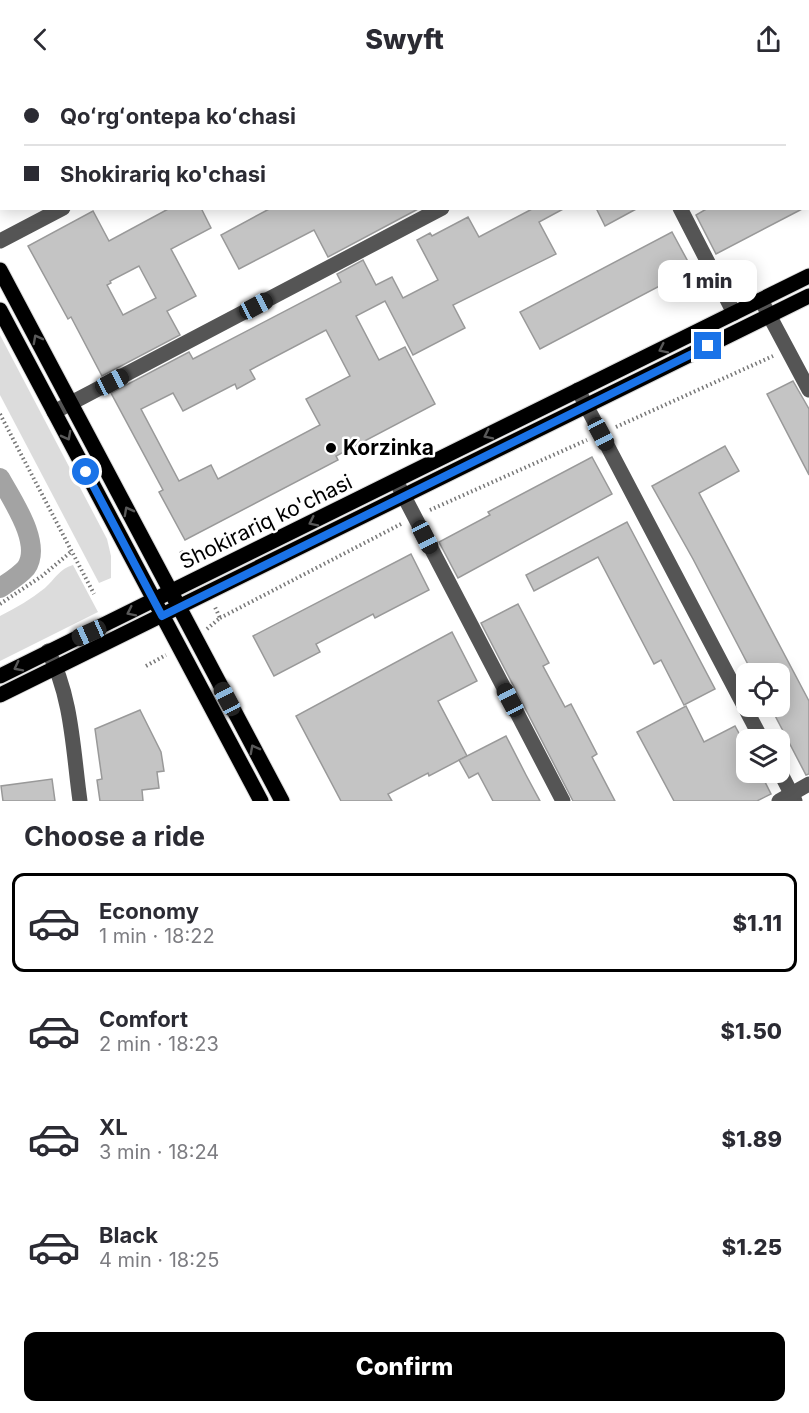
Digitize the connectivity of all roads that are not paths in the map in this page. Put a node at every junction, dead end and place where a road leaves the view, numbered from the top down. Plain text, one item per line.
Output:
1 (59, 210) edge
2 (438, 210) edge
3 (681, 210) edge
4 (0, 241) edge
5 (0, 270) edge
6 (809, 276) edge
7 (809, 296) edge
8 (761, 300) junction
9 (0, 310) edge
10 (734, 313) junction
11 (770, 316) junction
12 (578, 390) junction
13 (809, 390) edge
14 (71, 403) junction
15 (586, 406) junction
16 (54, 412) junction
17 (396, 481) junction
18 (404, 497) junction
19 (170, 593) junction
20 (154, 601) junction
21 (178, 608) junction
22 (162, 616) junction
23 (48, 651) junction
24 (57, 667) junction
25 (0, 676) edge
26 (0, 695) edge
27 (756, 729) edge
28 (783, 783) edge
29 (809, 784) edge
30 (788, 799) edge
31 (80, 801) edge
32 (261, 801) edge
33 (282, 801) edge
34 (563, 801) edge

1 - 4 street
2 - 14 street
3 - 10 street
14 -> 5 main road
6 - 8 main road, Shokirariq ko'chasi
7 - 11 main road, Shokirariq ko'chasi
8 - 10 main road, Shokirariq ko'chasi
8 - 11 street
9 - 16 main road
10 -> 12 main road, Shokirariq ko'chasi
11 - 13 street
11 - 15 main road, Shokirariq ko'chasi
12 - 15 street
12 -> 17 main road, Shokirariq ko'chasi
14 - 16 street
19 -> 14 main road
15 - 18 main road, Shokirariq ko'chasi
15 - 27 street
16 -> 20 main road
17 - 18 street
17 -> 19 main road, Shokirariq ko'chasi
18 - 21 main road, Shokirariq ko'chasi
18 - 34 street
19 - 20 main road, Shokirariq ko'chasi
19 - 21 main road
20 - 22 main road
20 -> 23 main road, Shokirariq ko'chasi
21 - 22 main road, Shokirariq ko'chasi
33 -> 21 main road
22 - 24 main road, Shokirariq ko'chasi
22 - 32 main road
23 - 24 street
23 -> 25 main road, Shokirariq ko'chasi
24 - 26 main road, Shokirariq ko'chasi
24 - 31 street
28 - 30 street
29 - 30 street

